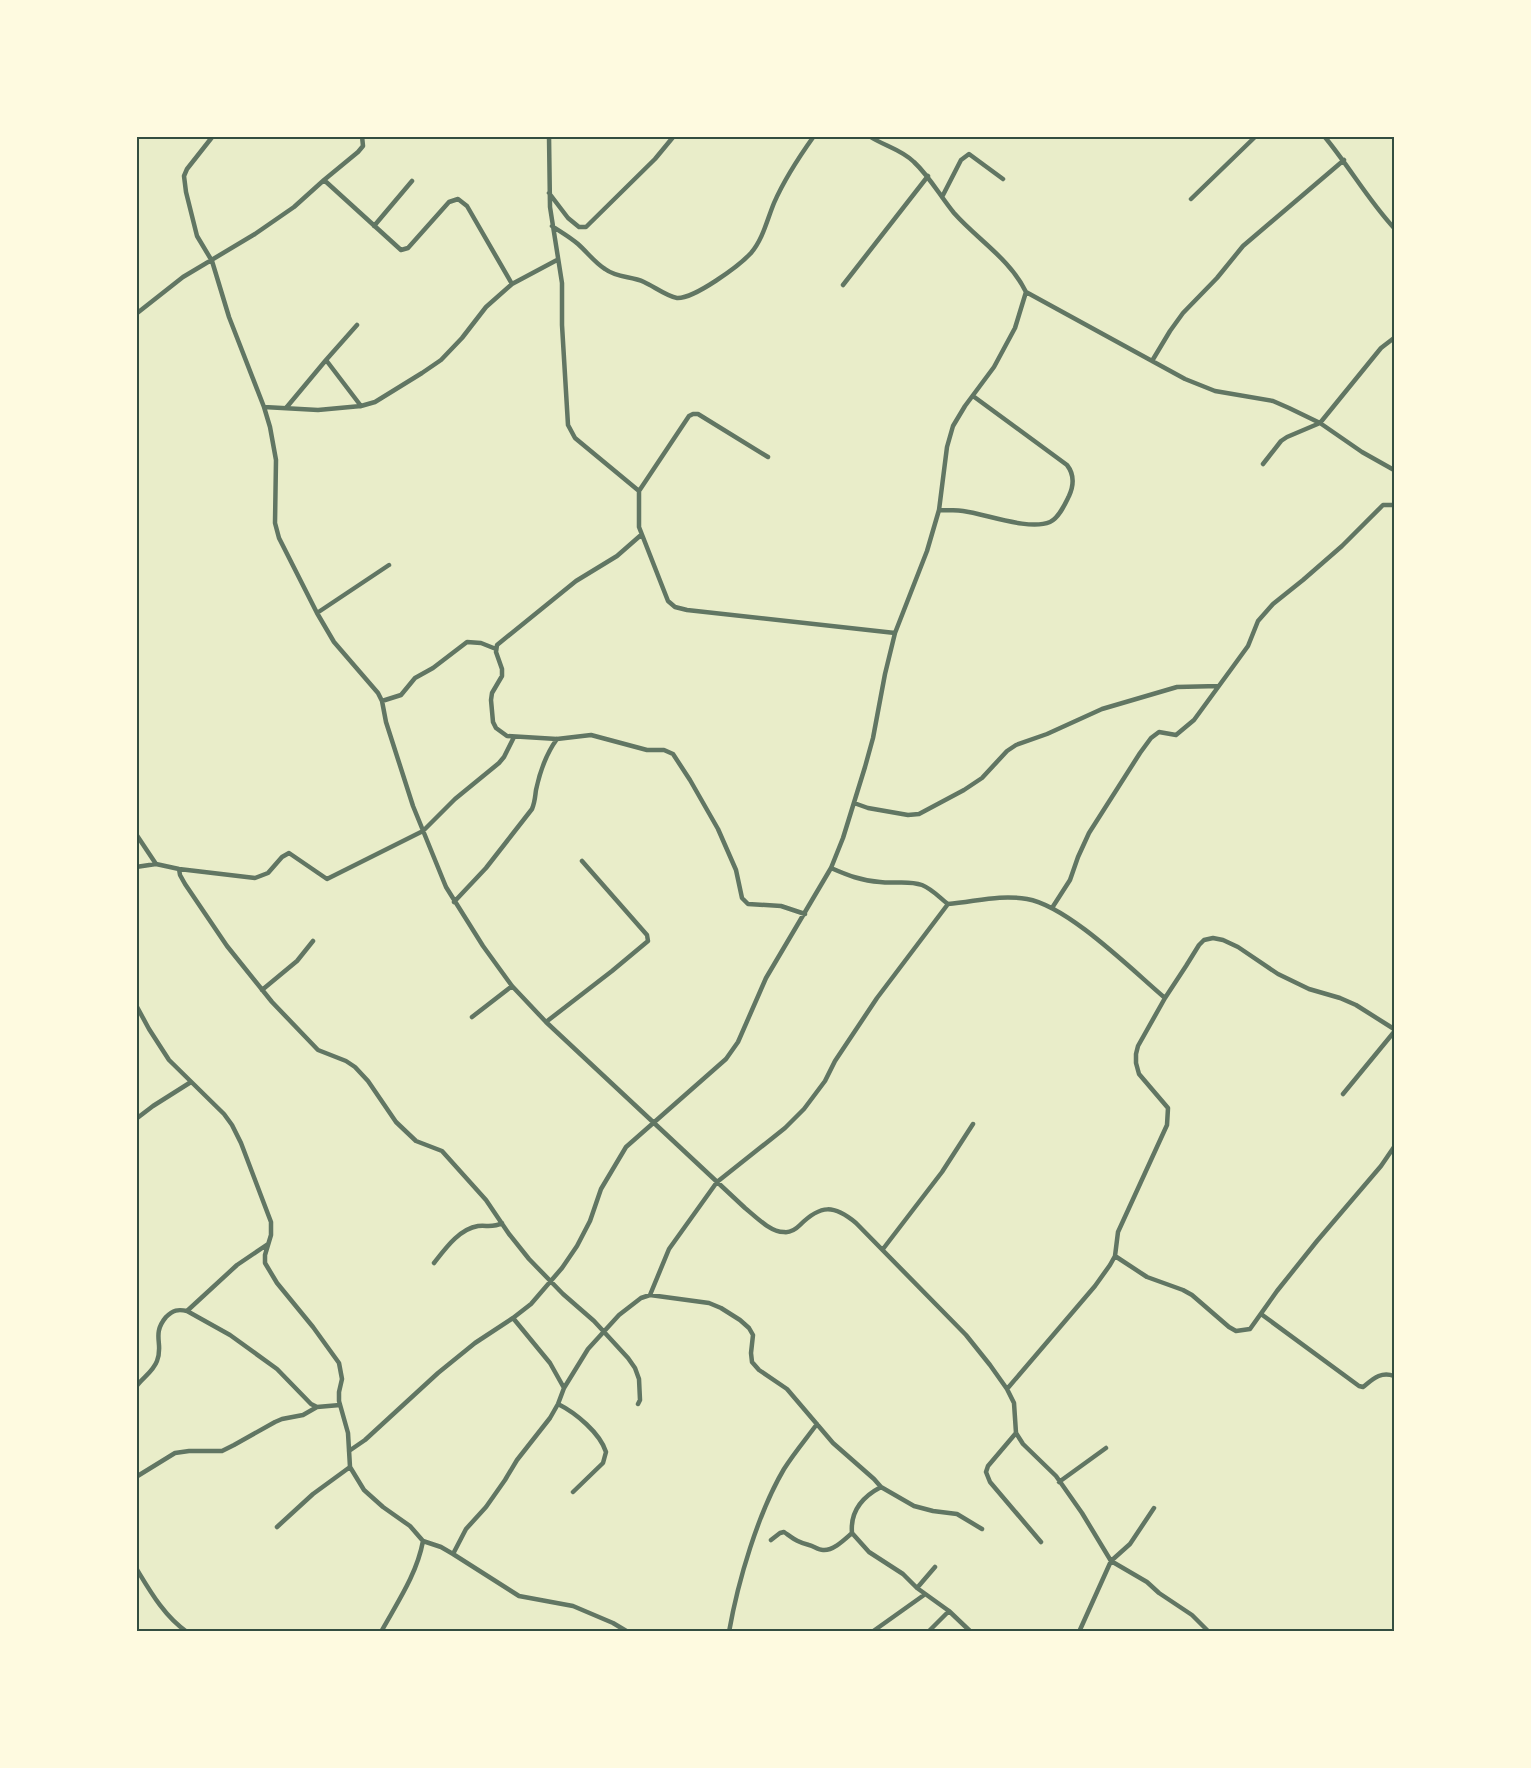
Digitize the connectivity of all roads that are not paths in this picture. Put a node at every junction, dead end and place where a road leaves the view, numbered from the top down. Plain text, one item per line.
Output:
1 (213, 136) edge
2 (362, 136) edge
3 (549, 136) edge
4 (674, 136) edge
5 (814, 136) edge
6 (869, 136) edge
7 (889, 136) edge
8 (1256, 136) edge
9 (1324, 136) edge
10 (888, 145) junction
11 (1344, 160) junction
12 (928, 176) junction
13 (1003, 179) dead end
14 (324, 180) junction
15 (412, 181) dead end
16 (549, 193) junction
17 (942, 197) junction
18 (1191, 199) dead end
19 (374, 226) junction
20 (552, 226) junction
21 (1395, 228) edge
22 (557, 260) junction
23 (212, 261) junction
24 (512, 284) junction
25 (843, 285) dead end
26 (1026, 292) junction
27 (136, 314) edge
28 (357, 325) dead end
29 (1395, 338) edge
30 (326, 360) junction
31 (1152, 361) junction
32 (973, 396) junction
33 (361, 406) junction
34 (264, 408) junction
35 (286, 408) junction
36 (1320, 423) junction
37 (768, 456) dead end
38 (1263, 464) dead end
39 (1395, 470) edge
40 (639, 491) junction
41 (1395, 504) edge
42 (939, 510) junction
43 (641, 535) junction
44 (388, 565) dead end
45 (317, 613) junction
46 (896, 633) junction
47 (496, 649) junction
48 (1219, 686) junction
49 (382, 701) junction
50 (514, 737) junction
51 (557, 739) junction
52 (854, 803) junction
53 (423, 831) junction
54 (136, 834) edge
55 (582, 861) dead end
56 (156, 864) junction
57 (136, 867) edge
58 (831, 868) junction
59 (179, 869) junction
60 (454, 902) junction
61 (948, 904) junction
62 (1052, 908) junction
63 (805, 914) junction
64 (313, 941) dead end
65 (512, 986) junction
66 (262, 990) junction
67 (1165, 998) junction
68 (136, 1005) edge
69 (472, 1017) dead end
70 (546, 1022) junction
71 (1395, 1031) edge
72 (191, 1082) junction
73 (1343, 1094) dead end
74 (136, 1119) edge
75 (654, 1122) junction
76 (973, 1124) dead end
77 (1395, 1147) edge
78 (717, 1182) junction
79 (502, 1223) junction
80 (268, 1244) junction
81 (883, 1249) junction
82 (1115, 1256) junction
83 (434, 1263) dead end
84 (550, 1281) junction
85 (650, 1295) junction
86 (187, 1311) junction
87 (1261, 1314) junction
88 (513, 1318) junction
89 (604, 1332) junction
90 (1395, 1376) edge
91 (136, 1387) edge
92 (564, 1388) junction
93 (1007, 1389) junction
94 (558, 1404) junction
95 (638, 1404) dead end
96 (340, 1405) junction
97 (317, 1407) junction
98 (817, 1424) junction
99 (1016, 1433) junction
100 (1106, 1449) dead end
101 (349, 1451) junction
102 (350, 1467) junction
103 (136, 1477) edge
104 (1059, 1482) junction
105 (881, 1487) junction
106 (573, 1492) dead end
107 (1154, 1508) dead end
108 (277, 1527) dead end
109 (982, 1529) dead end
110 (852, 1533) junction
111 (771, 1540) dead end
112 (423, 1541) junction
113 (1041, 1542) dead end
114 (453, 1554) junction
115 (1111, 1561) junction
116 (935, 1567) dead end
117 (136, 1568) edge
118 (917, 1588) junction
119 (924, 1595) junction
120 (950, 1611) junction
121 (187, 1632) edge
122 (381, 1632) edge
123 (628, 1632) edge
124 (729, 1632) edge
125 (872, 1632) edge
126 (928, 1632) edge
127 (971, 1632) edge
128 (1079, 1632) edge
129 (1209, 1632) edge

1 - 23 street
2 - 14 street
3 - 16 street
4 - 16 street
5 - 20 street
6 - 10 street
7 - 10 street
8 - 18 street
9 - 11 street
10 - 12 street
11 - 21 street
11 - 31 street
12 - 17 street
12 - 25 street
13 - 17 street
14 - 19 street
14 - 23 street
15 - 19 street
16 - 20 street
17 - 26 street
19 - 24 street
20 - 22 street
22 - 24 street
22 - 40 street
23 - 27 street
23 - 34 street
24 - 33 street
26 - 31 street
26 - 32 street
28 - 30 street
29 - 36 street
30 - 33 street
30 - 35 street
31 - 36 street
32 - 42 street
32 - 42 street
33 - 35 street
34 - 35 street
34 - 45 street
36 - 38 street
36 - 39 street
37 - 40 street
40 - 43 street
41 - 48 street
42 - 46 street
43 - 46 street
43 - 47 street
44 - 45 street
45 - 49 street
46 - 52 street
47 - 49 street
47 - 50 street
48 - 52 street
48 - 62 street
49 - 53 street
50 - 51 street
50 - 53 street
51 - 60 street
51 - 63 street
52 - 58 street
53 - 59 street
53 - 60 street
54 - 56 street
55 - 70 street
56 - 57 street
56 - 59 street
58 - 61 street
58 - 63 street
59 - 66 street
60 - 65 street
61 - 62 street
61 - 78 street
62 - 67 street
63 - 75 street
64 - 66 street
65 - 69 street
65 - 70 street
66 - 79 street
67 - 71 street
67 - 82 street
68 - 72 street
70 - 75 street
71 - 73 street
72 - 74 street
72 - 80 street
75 - 78 street
75 - 84 street
76 - 81 street
77 - 87 street
78 - 81 street
78 - 85 street
79 - 83 street
79 - 84 street
80 - 86 street
80 - 96 street
81 - 93 street
82 - 87 street
82 - 93 street
84 - 88 street
84 - 89 street
85 - 89 street
85 - 98 street
86 - 91 street
86 - 97 street
87 - 90 street
88 - 92 street
88 - 101 street
89 - 92 street
89 - 95 street
92 - 94 street
93 - 99 street
94 - 106 street
94 - 114 street
96 - 97 street
96 - 101 street
97 - 103 street
98 - 105 street
98 - 124 street
99 - 104 street
99 - 113 street
100 - 104 street
101 - 102 street
102 - 108 street
102 - 112 street
104 - 115 street
105 - 109 street
105 - 110 street
107 - 115 street
110 - 111 street
110 - 118 street
112 - 114 street
112 - 122 street
114 - 123 street
115 - 128 street
115 - 129 street
116 - 118 street
117 - 121 street
118 - 119 street
119 - 120 street
119 - 125 street
120 - 126 street
120 - 127 street

